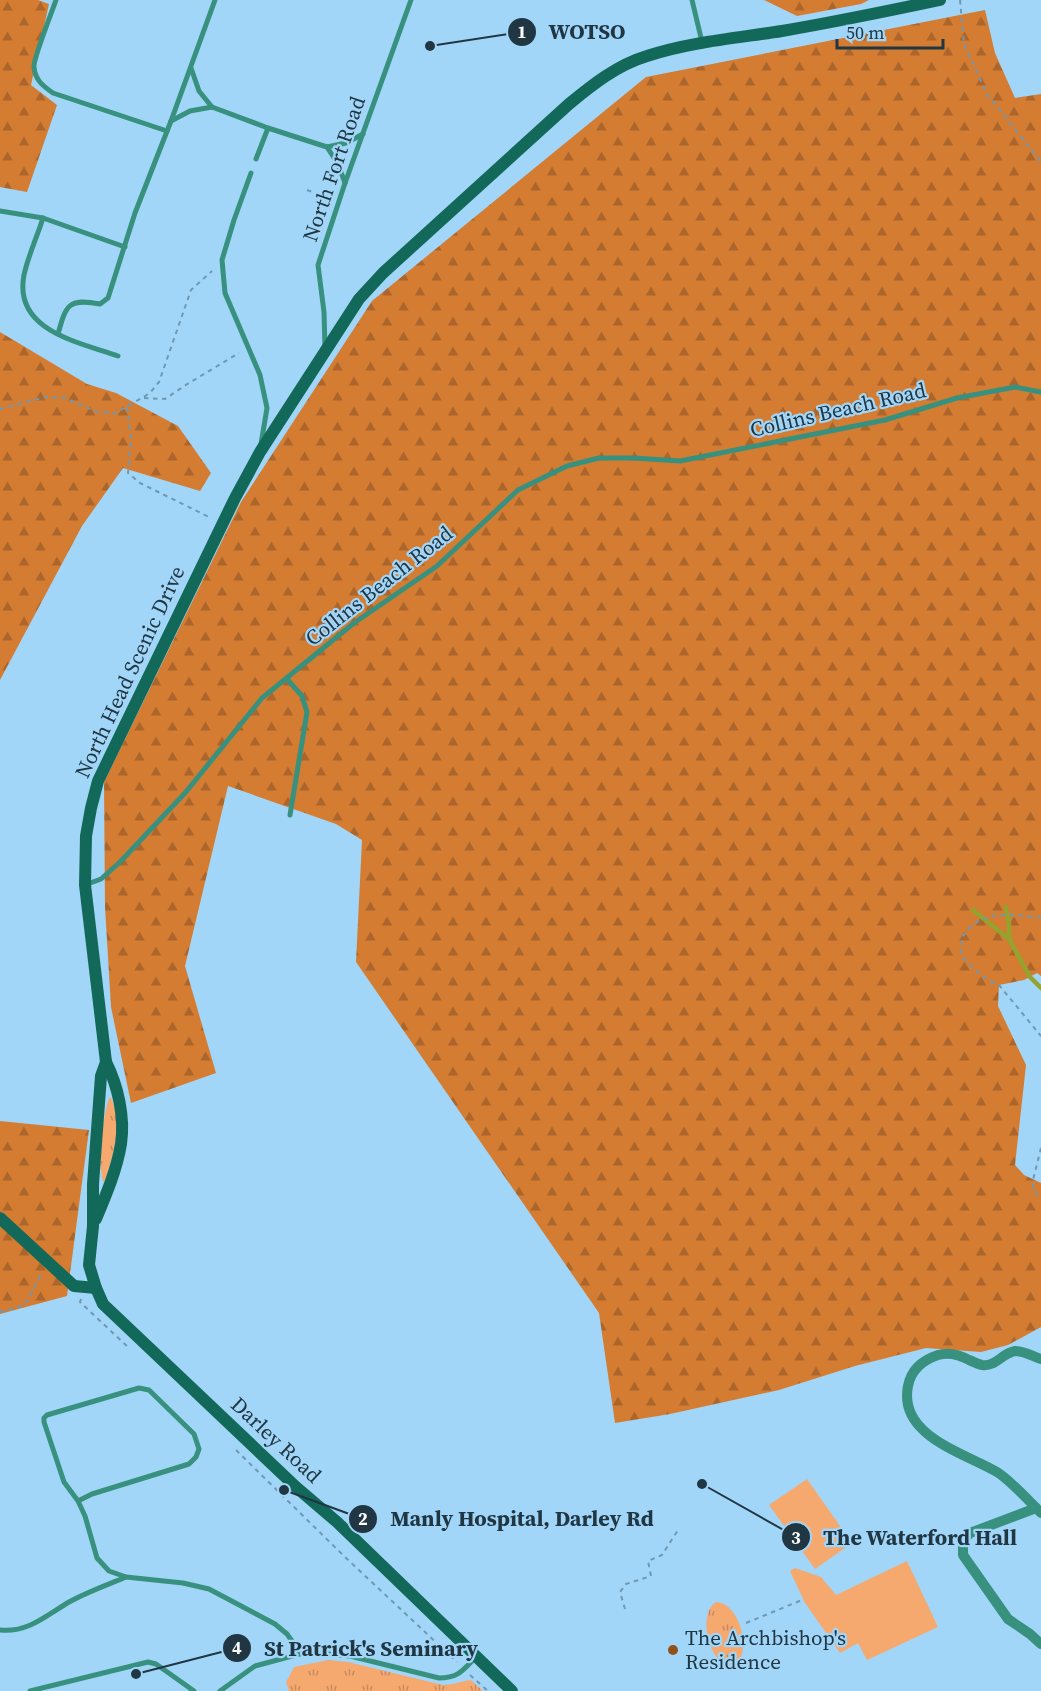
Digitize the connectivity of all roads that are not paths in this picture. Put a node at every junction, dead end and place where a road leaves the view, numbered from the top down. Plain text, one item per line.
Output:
1 (56, 0) edge
2 (215, 0) edge
3 (411, 0) edge
4 (692, 0) edge
5 (940, 0) edge
6 (702, 43) junction
7 (191, 68) junction
8 (212, 107) junction
9 (171, 121) junction
10 (268, 128) junction
11 (167, 131) junction
12 (363, 134) junction
13 (327, 147) junction
14 (256, 159) dead end
15 (251, 173) dead end
16 (345, 183) junction
17 (0, 211) edge
18 (43, 218) junction
19 (125, 247) junction
20 (58, 334) junction
21 (325, 353) junction
22 (118, 356) dead end
23 (1041, 392) edge
24 (260, 452) junction
25 (287, 679) junction
26 (290, 814) dead end
27 (86, 885) junction
28 (106, 1062) junction
29 (0, 1218) edge
30 (93, 1226) junction
31 (96, 1288) junction
32 (1041, 1359) edge
33 (78, 1501) junction
34 (1039, 1510) edge
35 (126, 1577) junction
36 (0, 1630) edge
37 (1041, 1644) edge
38 (308, 1652) junction
39 (477, 1657) junction
40 (30, 1691) edge
41 (194, 1691) edge
42 (220, 1691) edge
43 (512, 1691) edge

1 - 11 lane
2 - 7 lane
3 - 12 lane, North Fort Road
4 - 6 lane
5 - 6 street, North Head Scenic Drive
6 - 21 street, North Head Scenic Drive
7 - 8 lane
7 - 9 lane
8 - 9 lane
8 - 10 lane
9 - 11 lane
10 - 13 lane
10 - 14 lane
11 - 19 lane
12 - 13 lane
12 - 16 lane, North Fort Road
13 - 16 lane
15 - 24 lane
16 - 21 lane, North Fort Road
17 - 18 lane
18 - 19 lane
18 - 20 lane
19 - 20 lane
20 - 22 lane
21 - 24 street, North Head Scenic Drive
23 - 25 lane, Collins Beach Road
24 - 27 street, North Head Scenic Drive
25 - 26 lane
25 - 27 lane, Collins Beach Road
27 - 28 street, North Head Scenic Drive
28 - 30 street, North Head Scenic Drive
28 - 30 street
29 - 31 street
30 - 31 street, North Head Scenic Drive
31 - 39 street, Darley Road
32 - 34 street
33 - 33 lane
33 - 35 lane
34 - 37 street
35 - 36 lane
35 - 38 lane
38 - 39 lane
38 - 42 lane
39 - 43 street, Darley Road
40 - 41 lane

